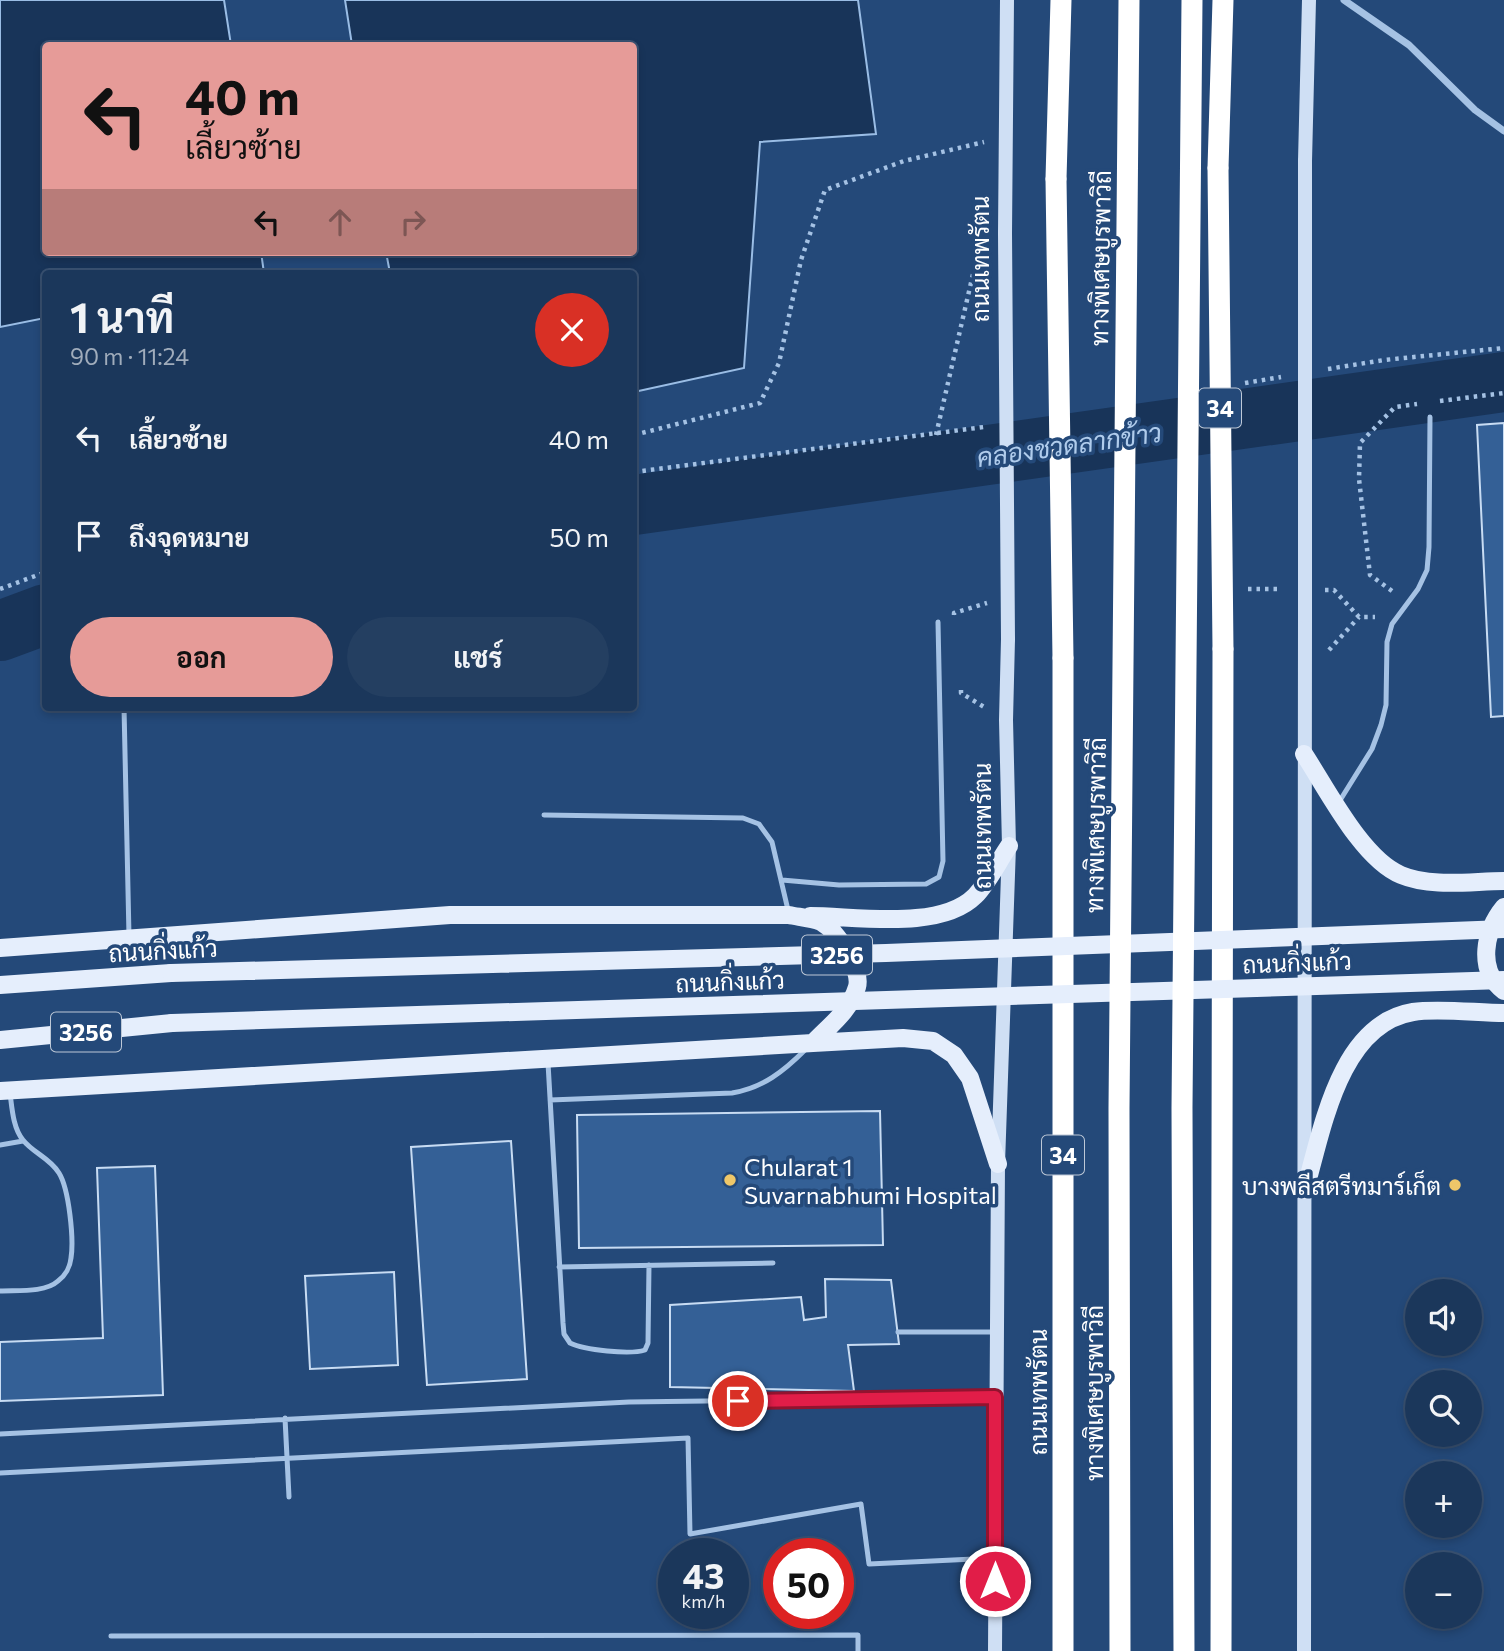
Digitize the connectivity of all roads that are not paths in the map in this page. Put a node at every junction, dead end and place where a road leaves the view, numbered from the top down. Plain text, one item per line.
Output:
1 (1007, 0) edge
2 (1061, 0) edge
3 (1129, 0) edge
4 (1192, 0) edge
5 (1223, 0) edge
6 (1309, 0) edge
7 (1344, 0) edge
8 (1504, 131) edge
9 (1430, 417) dead end
10 (938, 622) dead end
11 (124, 711) edge
12 (1304, 754) junction
13 (1338, 804) junction
14 (544, 815) dead end
15 (1009, 846) junction
16 (782, 880) junction
17 (1504, 881) edge
18 (1504, 907) edge
19 (789, 915) junction
20 (1504, 929) edge
21 (129, 940) junction
22 (0, 947) edge
23 (1504, 979) edge
24 (0, 985) edge
25 (1504, 991) edge
26 (1504, 1013) edge
27 (0, 1040) edge
28 (813, 1043) junction
29 (547, 1056) junction
30 (5, 1091) edge
31 (550, 1100) junction
32 (23, 1141) junction
33 (0, 1144) edge
34 (998, 1164) junction
35 (1305, 1190) junction
36 (773, 1263) dead end
37 (649, 1265) junction
38 (559, 1267) junction
39 (0, 1291) edge
40 (898, 1332) dead end
41 (996, 1332) junction
42 (995, 1397) junction
43 (285, 1418) junction
44 (0, 1434) edge
45 (287, 1458) junction
46 (0, 1473) edge
47 (289, 1497) dead end
48 (995, 1558) junction
49 (111, 1636) dead end
50 (858, 1651) edge
51 (995, 1651) edge
52 (1063, 1651) edge
53 (1120, 1651) edge
54 (1184, 1651) edge
55 (1221, 1651) edge
56 (1304, 1651) edge

1 - 15 main road, ถนนเทพรัตน, bridge
2 - 52 highway, ถนนเทพรัตน / 34, bridge
3 - 53 highway, ทางพิเศษบูรพาวิถี, bridge
4 - 54 highway, bridge
5 - 55 highway, 34, bridge
6 - 12 main road, bridge
7 - 8 street
9 - 13 lane
10 - 16 lane
11 - 21 lane
12 - 13 main road
12 - 35 main road
13 - 17 main road
14 - 16 lane
15 - 19 main road
15 - 34 main road, ถนนเทพรัตน
16 - 19 lane
18 - 25 main road
19 - 21 main road
19 - 28 main road
20 - 24 main road, ถนนกิ่งแก้ว / 3256, bridge
21 - 22 main road
23 - 27 main road, ถนนกิ่งแก้ว / 3256, bridge
26 - 35 main road
28 - 29 main road
28 - 31 lane
28 - 34 main road
29 - 30 main road
29 - 31 lane
30 - 32 lane
31 - 38 lane
32 - 33 lane
32 - 39 lane
34 - 41 main road, ถนนเทพรัตน
35 - 56 main road
36 - 37 lane
37 - 38 lane
37 - 38 lane
40 - 41 lane
41 - 42 main road, ถนนเทพรัตน
42 - 43 lane
42 - 48 main road, ถนนเทพรัตน
43 - 44 lane
43 - 45 lane
45 - 46 lane
45 - 47 lane
45 - 48 lane
48 - 51 main road, ถนนเทพรัตน
49 - 50 lane

